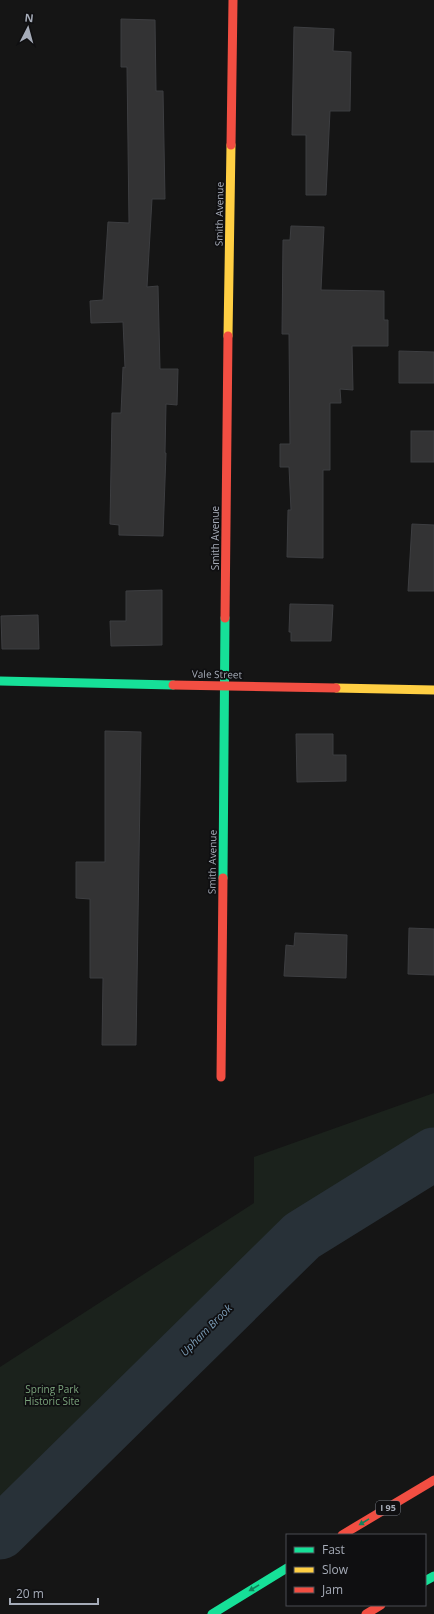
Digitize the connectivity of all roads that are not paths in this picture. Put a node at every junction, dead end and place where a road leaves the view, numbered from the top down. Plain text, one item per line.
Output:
1 (233, 0) edge
2 (0, 681) edge
3 (225, 685) junction
4 (434, 690) edge
5 (221, 1076) dead end
6 (434, 1480) edge
7 (344, 1534) edge
8 (286, 1569) edge
9 (379, 1606) edge
10 (212, 1614) edge
11 (366, 1614) edge

1 - 3 main road, Smith Avenue
2 - 3 main road, Vale Street
3 - 4 main road, Vale Street
3 - 5 main road, Smith Avenue
6 -> 7 main road, I 95
8 -> 10 main road
9 - 11 main road

